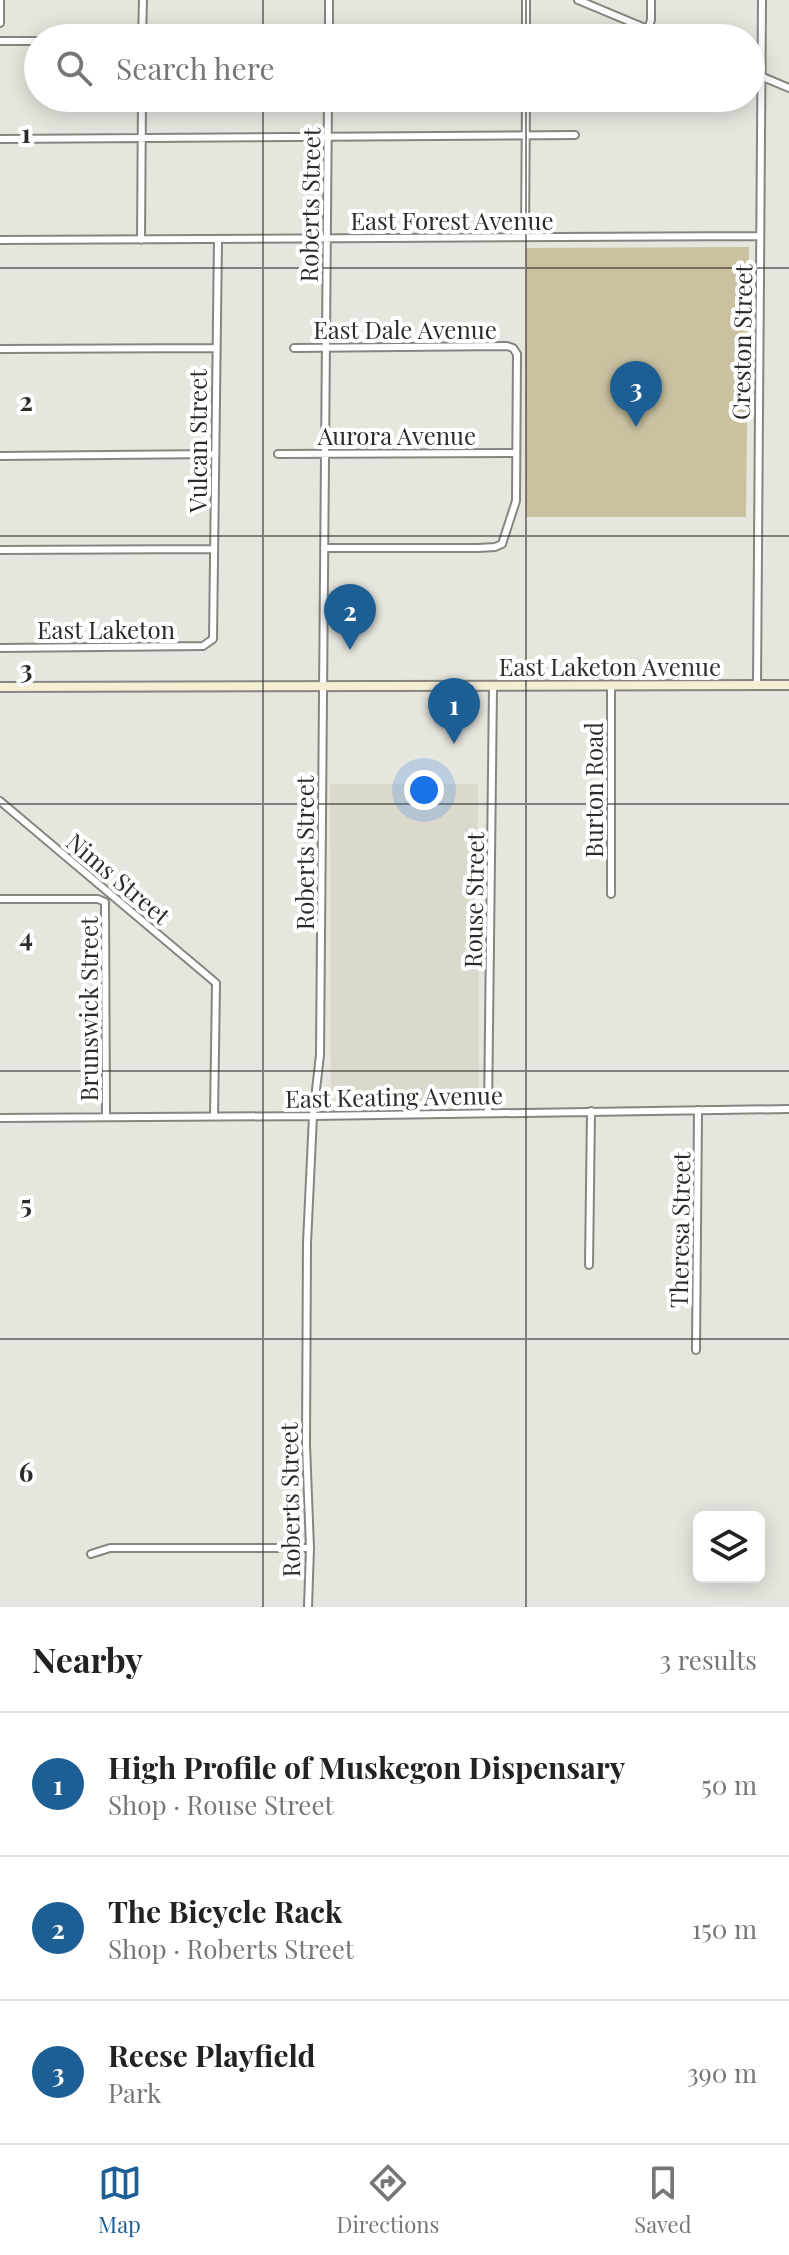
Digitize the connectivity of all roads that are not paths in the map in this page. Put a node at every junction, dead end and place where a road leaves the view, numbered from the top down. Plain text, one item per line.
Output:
1 (0, 0) edge
2 (143, 0) edge
3 (329, 0) edge
4 (526, 0) edge
5 (578, 0) edge
6 (651, 0) edge
7 (762, 0) edge
8 (0, 23) edge
9 (142, 24) edge
10 (329, 24) edge
11 (526, 24) edge
12 (636, 24) edge
13 (649, 24) edge
14 (762, 24) edge
15 (0, 41) edge
16 (24, 41) edge
17 (765, 78) edge
18 (789, 88) edge
19 (142, 112) edge
20 (328, 112) edge
21 (526, 112) edge
22 (761, 112) edge
23 (525, 135) junction
24 (575, 135) dead end
25 (328, 136) junction
26 (141, 138) junction
27 (0, 139) edge
28 (760, 236) junction
29 (525, 237) junction
30 (218, 239) junction
31 (326, 239) junction
32 (0, 240) edge
33 (141, 240) junction
34 (216, 348) junction
35 (294, 348) dead end
36 (326, 348) junction
37 (0, 349) edge
38 (516, 453) junction
39 (215, 454) junction
40 (278, 454) dead end
41 (324, 454) junction
42 (0, 456) edge
43 (324, 548) junction
44 (214, 549) junction
45 (0, 550) edge
46 (211, 643) joint
47 (0, 648) edge
48 (757, 685) junction
49 (789, 685) edge
50 (0, 687) edge
51 (322, 687) junction
52 (493, 687) junction
53 (611, 687) junction
54 (0, 801) edge
55 (611, 894) dead end
56 (0, 899) edge
57 (789, 1109) edge
58 (698, 1110) junction
59 (591, 1111) junction
60 (488, 1113) junction
61 (214, 1116) junction
62 (313, 1116) junction
63 (106, 1117) junction
64 (0, 1118) edge
65 (589, 1265) dead end
66 (696, 1350) dead end
67 (310, 1548) junction
68 (91, 1554) dead end
69 (308, 1607) edge

1 - 8 street
2 - 9 street
3 - 10 street
4 - 11 street
5 - 12 street
6 - 13 street
7 - 14 street, Creston Street
15 - 16 street
17 - 18 street
19 - 26 street
20 - 25 street, Roberts Street
21 - 23 street
22 - 28 street, Creston Street
23 - 24 street
23 - 25 street
23 - 29 street
25 - 26 street
25 - 31 street, Roberts Street
26 - 27 street
26 - 33 street
28 - 29 street, East Forest Avenue
28 - 48 street, Creston Street
29 - 31 street, East Forest Avenue
30 - 31 street, East Forest Avenue
30 - 33 street, East Forest Avenue
30 - 34 street, Vulcan Street
31 - 36 street, Roberts Street
32 - 33 street, East Forest Avenue
34 - 37 street
34 - 39 street, Vulcan Street
35 - 36 street, East Dale Avenue
36 - 38 street, East Dale Avenue
36 - 41 street, Roberts Street
38 - 41 street, Aurora Avenue
38 - 43 street
39 - 42 street
39 - 44 street, Vulcan Street
40 - 41 street, Aurora Avenue
41 - 43 street, Roberts Street
43 - 51 street, Roberts Street
44 - 45 street
44 - 46 street, Vulcan Street
46 - 47 street, East Laketon
48 - 49 main road, East Laketon Avenue
48 - 53 main road, East Laketon Avenue
50 - 51 main road, East Laketon Avenue
51 - 52 main road, East Laketon Avenue
51 - 62 street, Roberts Street
52 - 53 main road, East Laketon Avenue
52 - 60 street, Rouse Street
53 - 55 street, Burton Road
54 - 61 street, Nims Street
56 - 63 street, Brunswick Street
57 - 58 street, East Keating Avenue
58 - 59 street, East Keating Avenue
58 - 66 street, Theresa Street
59 - 60 street, East Keating Avenue
59 - 65 street
60 - 62 street, East Keating Avenue
61 - 62 street, East Keating Avenue
61 - 63 street, East Keating Avenue
62 - 67 street, Roberts Street
63 - 64 street, East Keating Avenue
67 - 68 street
67 - 69 street, Roberts Street

